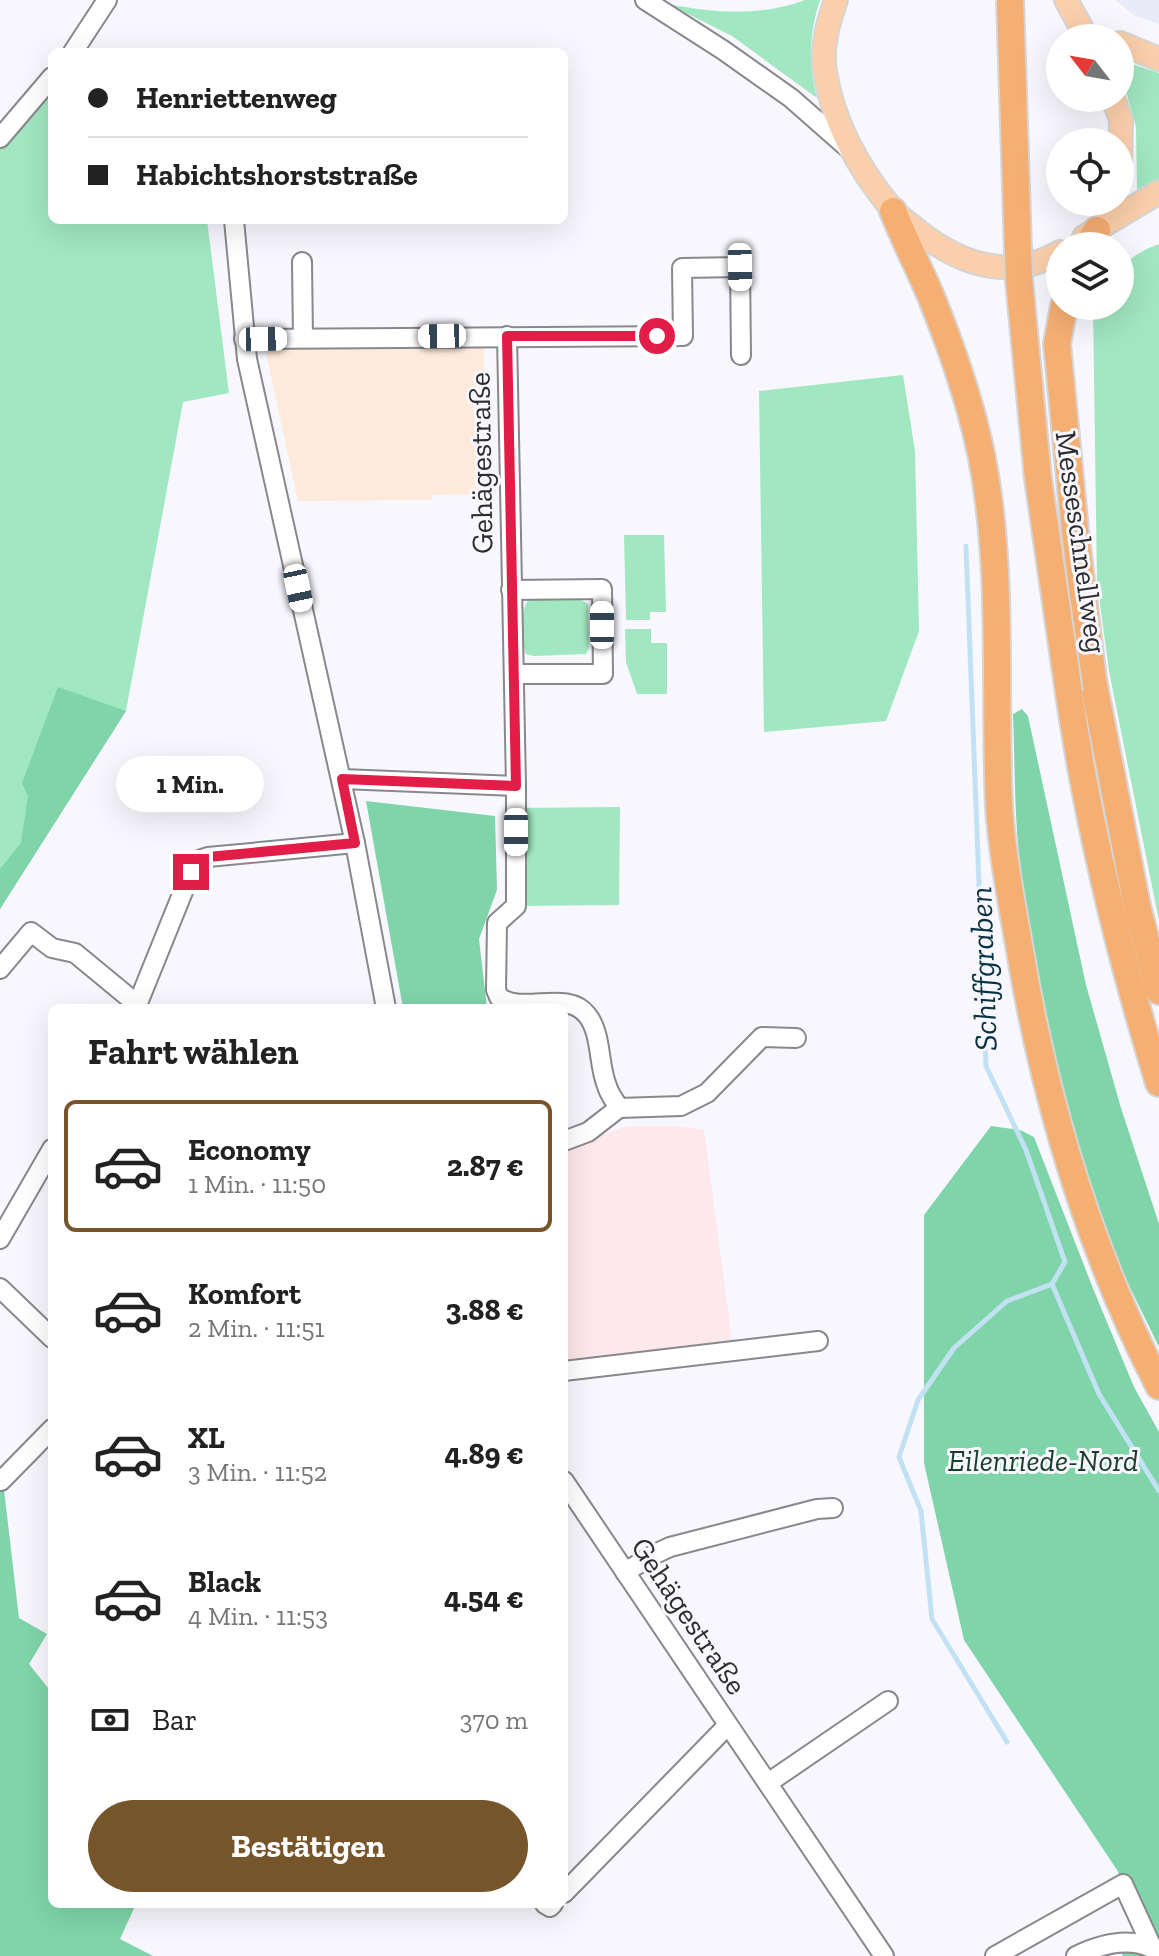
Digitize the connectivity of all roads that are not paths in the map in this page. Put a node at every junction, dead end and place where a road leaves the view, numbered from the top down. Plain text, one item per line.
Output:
1 (107, 0) edge
2 (645, 0) edge
3 (836, 0) edge
4 (1010, 0) edge
5 (1066, 0) edge
6 (1080, 24) edge
7 (79, 48) edge
8 (1134, 49) edge
9 (1159, 59) edge
10 (48, 82) edge
11 (0, 138) edge
12 (853, 152) junction
13 (1159, 192) edge
14 (893, 211) junction
15 (234, 224) edge
16 (1101, 232) edge
17 (1046, 260) edge
18 (302, 262) dead end
19 (1061, 320) edge
20 (507, 336) junction
21 (303, 338) junction
22 (244, 339) junction
23 (741, 355) dead end
24 (511, 590) junction
25 (514, 674) junction
26 (342, 779) junction
27 (516, 786) junction
28 (355, 843) junction
29 (0, 969) edge
30 (1159, 991) edge
31 (135, 1004) edge
32 (138, 1004) edge
33 (385, 1004) edge
34 (567, 1004) edge
35 (568, 1004) edge
36 (796, 1038) dead end
37 (1159, 1083) edge
38 (619, 1108) junction
39 (568, 1140) edge
40 (48, 1156) edge
41 (0, 1239) edge
42 (0, 1288) edge
43 (48, 1327) edge
44 (818, 1341) dead end
45 (568, 1371) edge
46 (1159, 1386) edge
47 (48, 1436) edge
48 (1, 1481) edge
49 (568, 1487) edge
50 (833, 1508) dead end
51 (625, 1572) junction
52 (888, 1701) dead end
53 (728, 1725) junction
54 (768, 1783) junction
55 (568, 1889) edge
56 (1155, 1950) edge
57 (1079, 1955) edge
58 (884, 1956) edge
59 (995, 1956) edge

1 - 7 street
2 - 12 street
3 - 12 main road
4 - 37 highway, Messeschnellweg, bridge
5 - 6 main road
8 - 9 main road
10 - 11 street
12 - 14 main road
13 - 16 main road
14 - 17 main road
14 - 46 highway
15 - 22 street
18 - 21 street
19 - 30 highway
20 - 21 street
20 - 23 street
20 - 24 street, Gehägestraße
21 - 22 street
22 - 26 street
24 - 25 street, Gehägestraße
24 - 25 street, Gehägestraße
25 - 27 street, Gehägestraße
26 - 27 street
26 - 28 street
27 - 34 street, Gehägestraße
28 - 32 street
28 - 33 street
29 - 31 street
35 - 38 street, Gehägestraße
36 - 38 street
38 - 39 street
40 - 41 street
42 - 43 street
44 - 45 street
47 - 48 street
49 - 51 street, Gehägestraße
50 - 51 street
51 - 53 street, Gehägestraße
52 - 54 street
53 - 54 street, Gehägestraße
53 - 55 street
54 - 58 street, Gehägestraße
56 - 57 street
56 - 59 street

